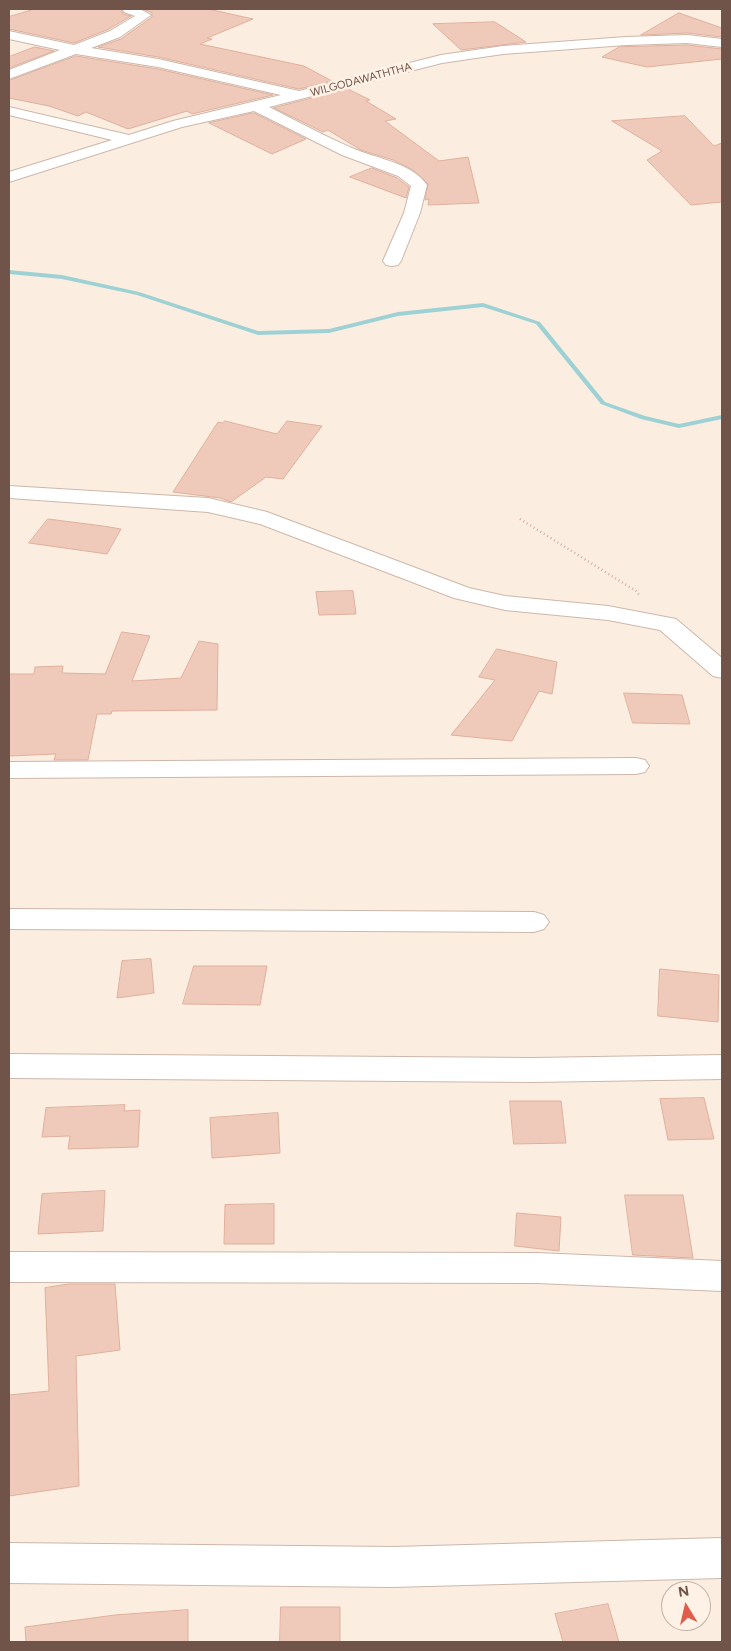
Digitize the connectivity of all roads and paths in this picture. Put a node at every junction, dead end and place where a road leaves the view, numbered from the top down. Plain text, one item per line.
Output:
1 (129, 9) edge
2 (9, 35) edge
3 (722, 43) edge
4 (73, 49) junction
5 (9, 75) edge
6 (302, 95) junction
7 (256, 106) junction
8 (9, 111) edge
9 (128, 139) junction
10 (9, 177) edge
11 (392, 261) dead end
12 (9, 492) edge
13 (520, 519) dead end
14 (642, 599) dead end
15 (722, 671) edge
16 (636, 766) dead end
17 (9, 770) edge
18 (9, 919) edge
19 (534, 922) dead end
20 (9, 1066) edge
21 (722, 1067) edge
22 (9, 1267) edge
23 (722, 1276) edge
24 (722, 1558) edge
25 (9, 1563) edge

1 - 4 street
2 - 4 street
3 - 6 street, WILGODAWATHTHA
4 - 5 street
4 - 6 street
6 - 7 street, WILGODAWATHTHA
7 - 9 street, WILGODAWATHTHA
7 - 11 street
8 - 9 street
9 - 10 street, WILGODAWATHTHA
12 - 15 street
13 - 14 path
16 - 17 street
18 - 19 street
20 - 21 street
22 - 23 street
24 - 25 street

